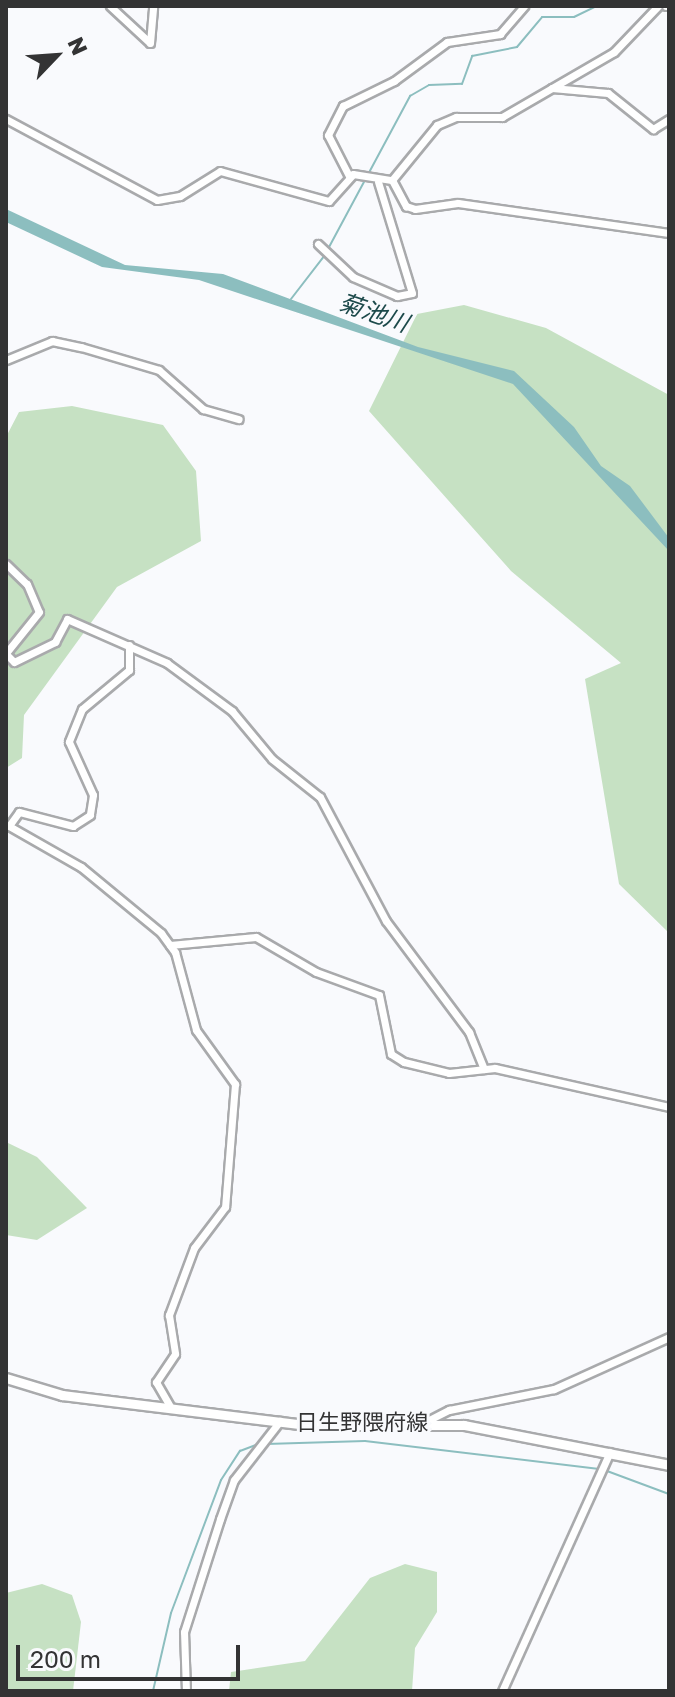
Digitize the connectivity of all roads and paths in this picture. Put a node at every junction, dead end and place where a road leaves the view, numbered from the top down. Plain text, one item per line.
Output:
1 (110, 6) edge
2 (153, 6) edge
3 (524, 6) edge
4 (658, 6) edge
5 (549, 88) junction
6 (6, 119) edge
7 (669, 119) edge
8 (349, 176) junction
9 (392, 180) junction
10 (378, 182) junction
11 (669, 233) edge
12 (318, 244) dead end
13 (6, 360) edge
14 (239, 419) dead end
15 (6, 564) edge
16 (129, 645) junction
17 (6, 653) edge
18 (170, 945) junction
19 (484, 1069) junction
20 (669, 1107) edge
21 (669, 1337) edge
22 (6, 1378) edge
23 (170, 1406) junction
24 (280, 1421) junction
25 (427, 1421) junction
26 (611, 1450) junction
27 (669, 1465) edge
28 (186, 1691) edge
29 (502, 1691) edge

1 - 2 street
3 - 8 street
4 - 5 street
5 - 7 street
5 - 9 street
6 - 8 street
8 - 10 street
9 - 10 street
9 - 11 street
10 - 12 street
13 - 14 street
15 - 17 street
16 - 17 street
16 - 18 street
16 - 19 street
18 - 19 street
18 - 23 street
19 - 20 street
21 - 25 street
22 - 23 main road, 日生野隈府線
23 - 24 main road, 日生野隈府線
24 - 25 main road, 日生野隈府線
24 - 28 street
25 - 26 main road, 日生野隈府線
26 - 27 main road, 日生野隈府線
26 - 29 street

